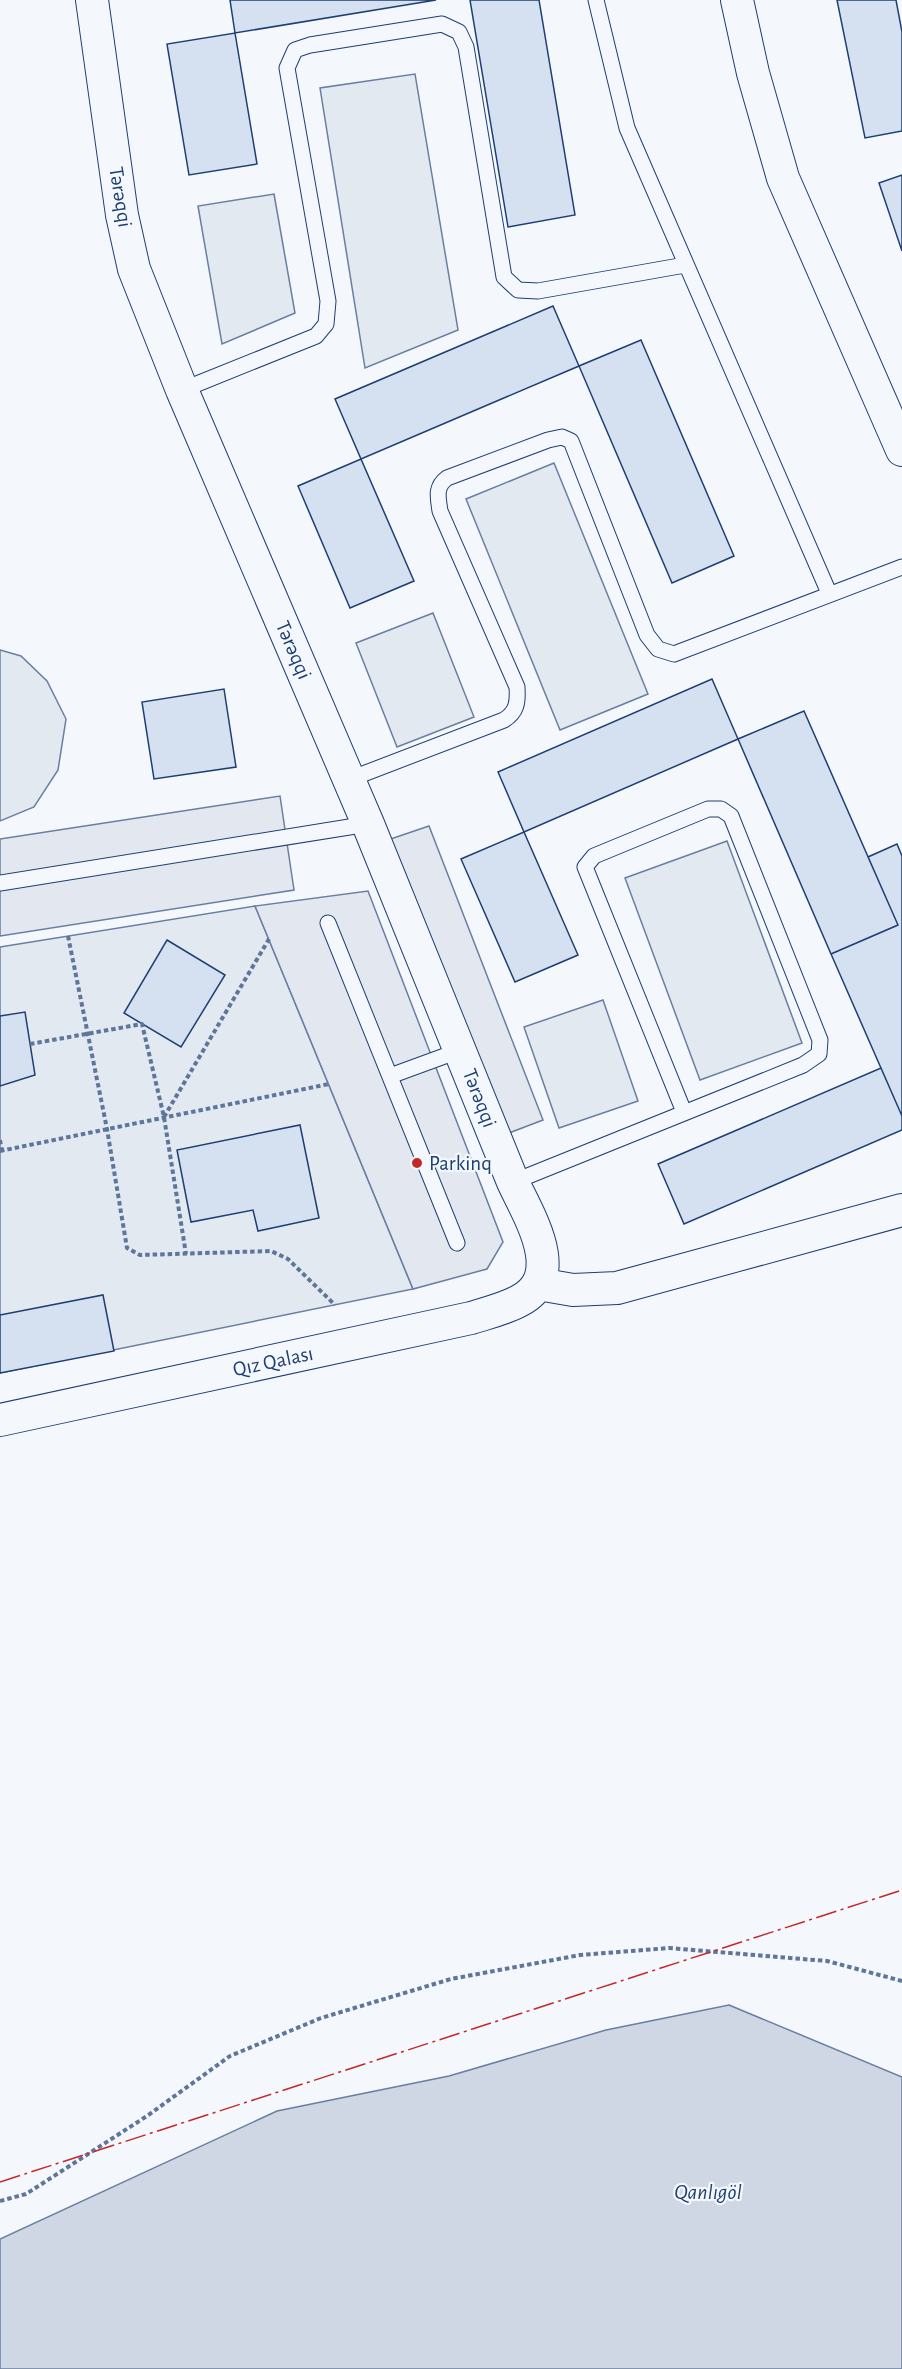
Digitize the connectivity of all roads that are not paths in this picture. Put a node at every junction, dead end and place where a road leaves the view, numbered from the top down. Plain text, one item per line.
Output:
1 (92, 0) edge
2 (596, 0) edge
3 (737, 0) edge
4 (685, 265) junction
5 (182, 390) junction
6 (902, 450) edge
7 (902, 567) edge
8 (829, 593) junction
9 (350, 779) junction
10 (368, 824) junction
11 (0, 883) edge
12 (328, 923) dead end
13 (461, 1050) junction
14 (390, 1076) junction
15 (684, 1112) junction
16 (513, 1182) junction
17 (902, 1210) edge
18 (457, 1243) dead end
19 (538, 1284) junction
20 (0, 1420) edge

1 - 5 street, Tərəqqi
2 - 4 lane
3 - 6 street
4 - 5 lane
4 - 8 lane
5 - 9 street, Tərəqqi
7 - 8 lane
8 - 9 lane
9 - 10 street, Tərəqqi
10 - 11 lane
10 - 13 street, Tərəqqi
12 - 14 lane
13 - 14 lane
13 - 16 street, Tərəqqi
14 - 18 lane
15 - 15 lane
15 - 16 lane
16 - 19 street, Tərəqqi
17 - 19 street
19 - 20 street, Qız Qalası

